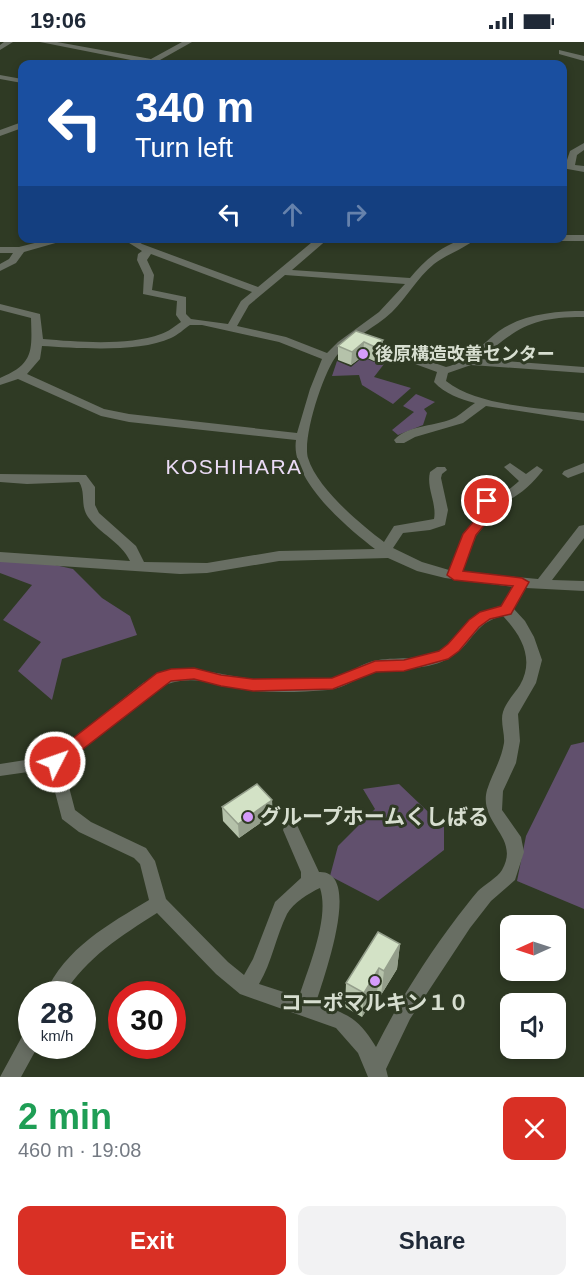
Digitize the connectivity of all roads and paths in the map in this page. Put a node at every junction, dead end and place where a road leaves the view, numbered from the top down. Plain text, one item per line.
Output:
1 (9, 42) edge
2 (44, 42) edge
3 (189, 42) edge
4 (0, 48) edge
5 (562, 52) dead end
6 (584, 59) edge
7 (135, 60) edge
8 (156, 60) edge
9 (0, 77) edge
10 (18, 80) edge
11 (18, 128) edge
12 (0, 133) edge
13 (584, 146) edge
14 (567, 165) edge
15 (584, 169) edge
16 (567, 238) edge
17 (584, 238) edge
18 (48, 243) edge
19 (136, 243) edge
20 (318, 243) edge
21 (460, 243) edge
22 (0, 250) edge
23 (20, 250) junction
24 (151, 250) junction
25 (0, 268) edge
26 (281, 272) junction
27 (413, 281) junction
28 (258, 291) junction
29 (0, 307) edge
30 (584, 314) edge
31 (188, 322) junction
32 (231, 328) junction
33 (350, 337) junction
34 (38, 342) junction
35 (328, 358) junction
36 (468, 361) junction
37 (444, 370) junction
38 (584, 370) edge
39 (19, 375) junction
40 (0, 382) edge
41 (484, 402) junction
42 (584, 417) edge
43 (302, 437) junction
44 (400, 440) dead end
45 (510, 467) dead end
46 (584, 467) edge
47 (441, 470) dead end
48 (537, 470) dead end
49 (568, 474) dead end
50 (0, 478) edge
51 (525, 480) junction
52 (584, 529) edge
53 (387, 551) junction
54 (0, 557) edge
55 (139, 565) junction
56 (454, 575) junction
57 (522, 582) junction
58 (541, 584) junction
59 (584, 586) edge
60 (506, 610) junction
61 (55, 762) junction
62 (0, 770) edge
63 (291, 830) dead end
64 (306, 886) junction
65 (159, 903) junction
66 (63, 981) edge
67 (246, 988) junction
68 (305, 1008) junction
69 (20, 1059) edge
70 (377, 1072) edge
71 (10, 1077) edge

1 - 4 street
2 - 7 street
3 - 8 street
5 - 6 street
9 - 10 street
11 - 12 street
13 - 14 street
14 - 15 street
16 - 17 street
18 - 23 street
19 - 24 street
20 - 26 street
21 - 27 street
22 - 23 street
23 - 25 street
24 - 28 street
24 - 31 street
26 - 27 street
26 - 28 street
27 - 33 street
28 - 32 street
29 - 34 street
30 - 36 street
31 - 32 street
31 - 34 street
32 - 35 street
33 - 35 street
33 - 37 street
34 - 39 street
35 - 43 street
36 - 37 street
36 - 38 street
37 - 41 street
39 - 40 street
39 - 43 street
41 - 42 street
41 - 44 street
43 - 53 street
45 - 51 street
46 - 49 street
47 - 53 street
48 - 51 street
50 - 55 street
51 - 56 street
52 - 58 street
53 - 55 street
53 - 56 street
54 - 55 street
56 - 57 street
57 - 58 street
57 - 60 street
58 - 59 street
60 - 61 street
60 - 70 street
61 - 62 street
61 - 65 street
63 - 64 street
64 - 67 street
64 - 68 street
65 - 66 street
65 - 67 street
67 - 68 street
68 - 70 street
69 - 71 street

